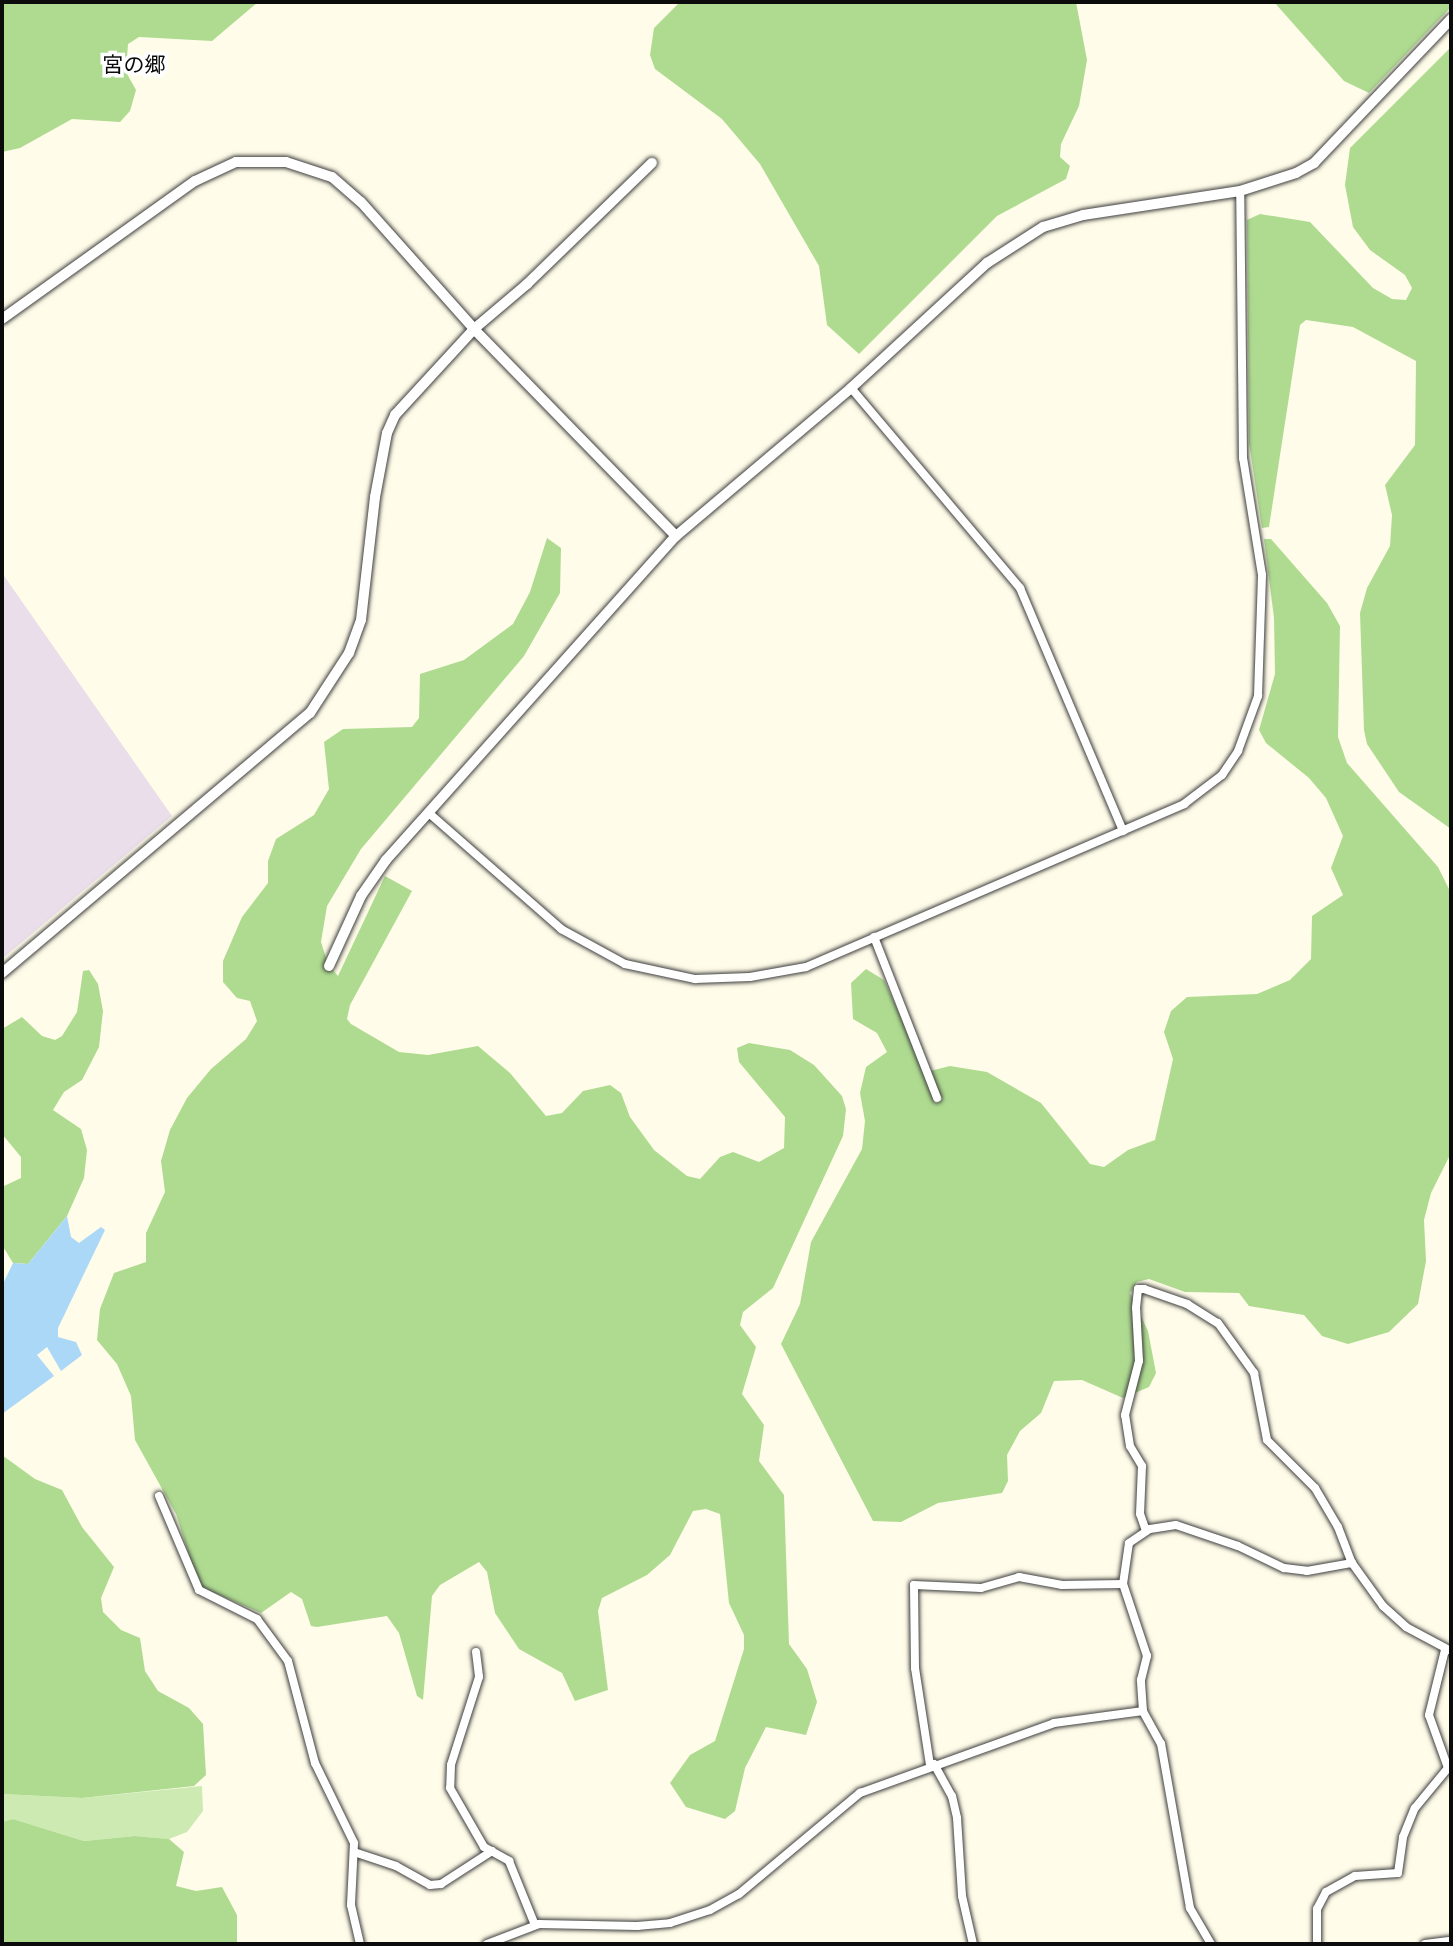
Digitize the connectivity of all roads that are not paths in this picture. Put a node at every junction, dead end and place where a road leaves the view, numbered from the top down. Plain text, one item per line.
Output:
1 (1451, 19) edge
2 (652, 163) dead end
3 (1240, 191) junction
4 (2, 319) edge
5 (474, 329) junction
6 (851, 388) junction
7 (676, 536) junction
8 (430, 816) junction
9 (1123, 831) junction
10 (874, 937) junction
11 (330, 966) dead end
12 (2, 973) edge
13 (937, 1098) dead end
14 (159, 1496) dead end
15 (1146, 1531) junction
16 (1352, 1563) junction
17 (1123, 1584) junction
18 (1448, 1651) edge
19 (477, 1652) dead end
20 (1143, 1711) junction
21 (932, 1765) junction
22 (492, 1851) junction
23 (354, 1852) junction
24 (535, 1925) junction
25 (1451, 1941) edge
26 (360, 1944) edge
27 (487, 1944) edge
28 (974, 1944) edge
29 (1211, 1944) edge
30 (1317, 1944) edge
31 (1425, 1944) edge

1 - 3 street
2 - 5 street
3 - 6 street
3 - 9 street
4 - 5 street
5 - 7 street
5 - 12 street
6 - 7 street
6 - 9 street
7 - 8 street
8 - 10 street
8 - 11 street
9 - 10 street
10 - 13 street
14 - 23 street
15 - 16 street
15 - 16 street
15 - 17 street
16 - 18 street
17 - 20 street
17 - 21 street
18 - 30 street
19 - 22 street
20 - 21 street
20 - 29 street
21 - 24 street
21 - 28 street
22 - 23 street
22 - 24 street
23 - 26 street
24 - 27 street
25 - 31 street

